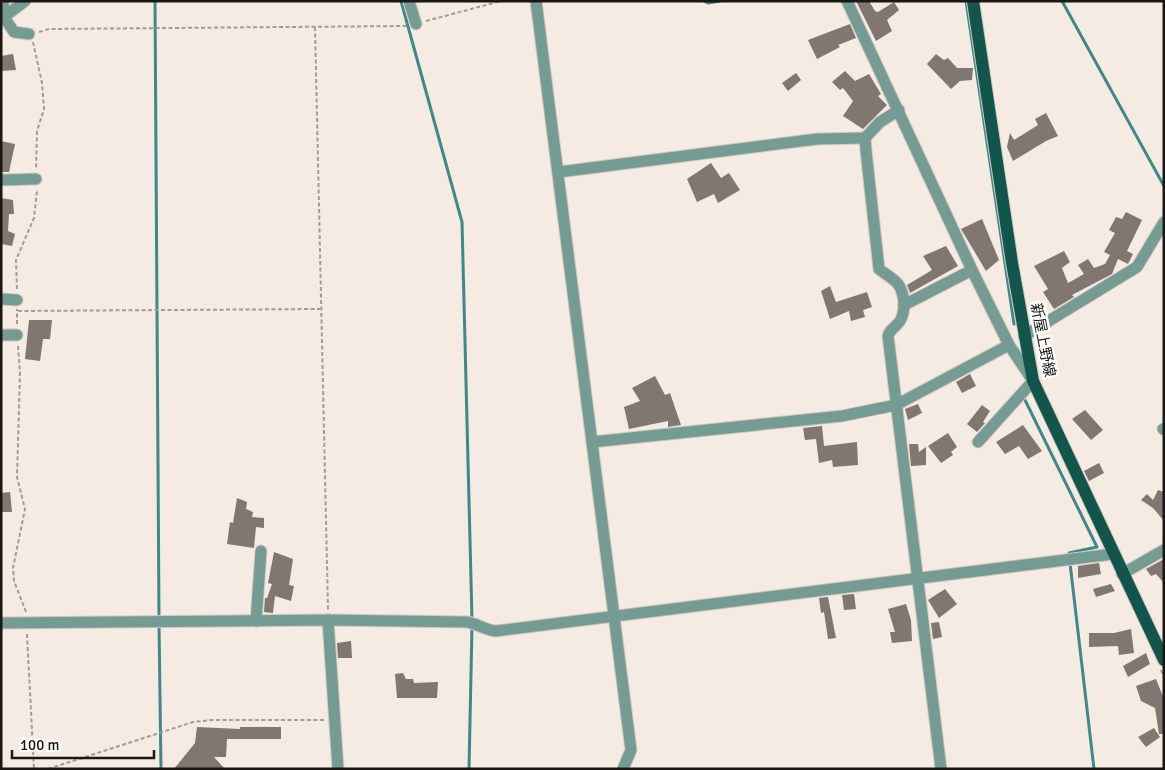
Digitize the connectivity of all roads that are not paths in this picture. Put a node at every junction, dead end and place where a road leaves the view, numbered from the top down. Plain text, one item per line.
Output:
1 (3, 1) edge
2 (25, 1) edge
3 (410, 1) edge
4 (536, 1) edge
5 (847, 1) edge
6 (973, 1) edge
7 (3, 18) edge
8 (416, 24) road end
9 (29, 34) road end
10 (899, 110) junction
11 (865, 138) junction
12 (559, 172) junction
13 (36, 179) dead end
14 (1, 180) edge
15 (1164, 222) edge
16 (972, 270) junction
17 (1, 299) edge
18 (17, 305) road end
19 (904, 305) junction
20 (1, 335) edge
21 (17, 335) dead end
22 (1024, 336) junction
23 (1008, 345) junction
24 (1033, 382) junction
25 (896, 405) junction
26 (592, 442) junction
27 (978, 442) dead end
28 (1164, 550) edge
29 (261, 551) dead end
30 (1113, 554) junction
31 (1122, 574) junction
32 (918, 579) junction
33 (613, 616) junction
34 (328, 620) junction
35 (256, 621) junction
36 (1, 623) edge
37 (1162, 665) edge
38 (338, 769) edge
39 (622, 769) edge
40 (941, 769) edge

1 - 7 street
2 - 7 street
3 - 8 street
4 - 12 street
5 - 10 street
6 - 22 main road, 新屋上野線
7 - 9 street
10 - 11 street
10 - 16 street
11 - 12 street
11 - 19 street
12 - 26 street
13 - 14 street
15 - 22 street
16 - 19 street
16 - 23 street
17 - 18 street
19 - 25 street
20 - 21 street
22 - 24 main road, 新屋上野線
23 - 24 street
23 - 25 street
24 - 27 street
24 - 30 main road, 新屋上野線
25 - 26 street
25 - 32 street
26 - 33 street
28 - 31 street
29 - 35 street
30 - 31 main road, 新屋上野線
30 - 32 street
31 - 37 main road, 新屋上野線
32 - 33 street
32 - 40 street
33 - 34 street
33 - 39 street
34 - 35 street
34 - 38 street
35 - 36 street

